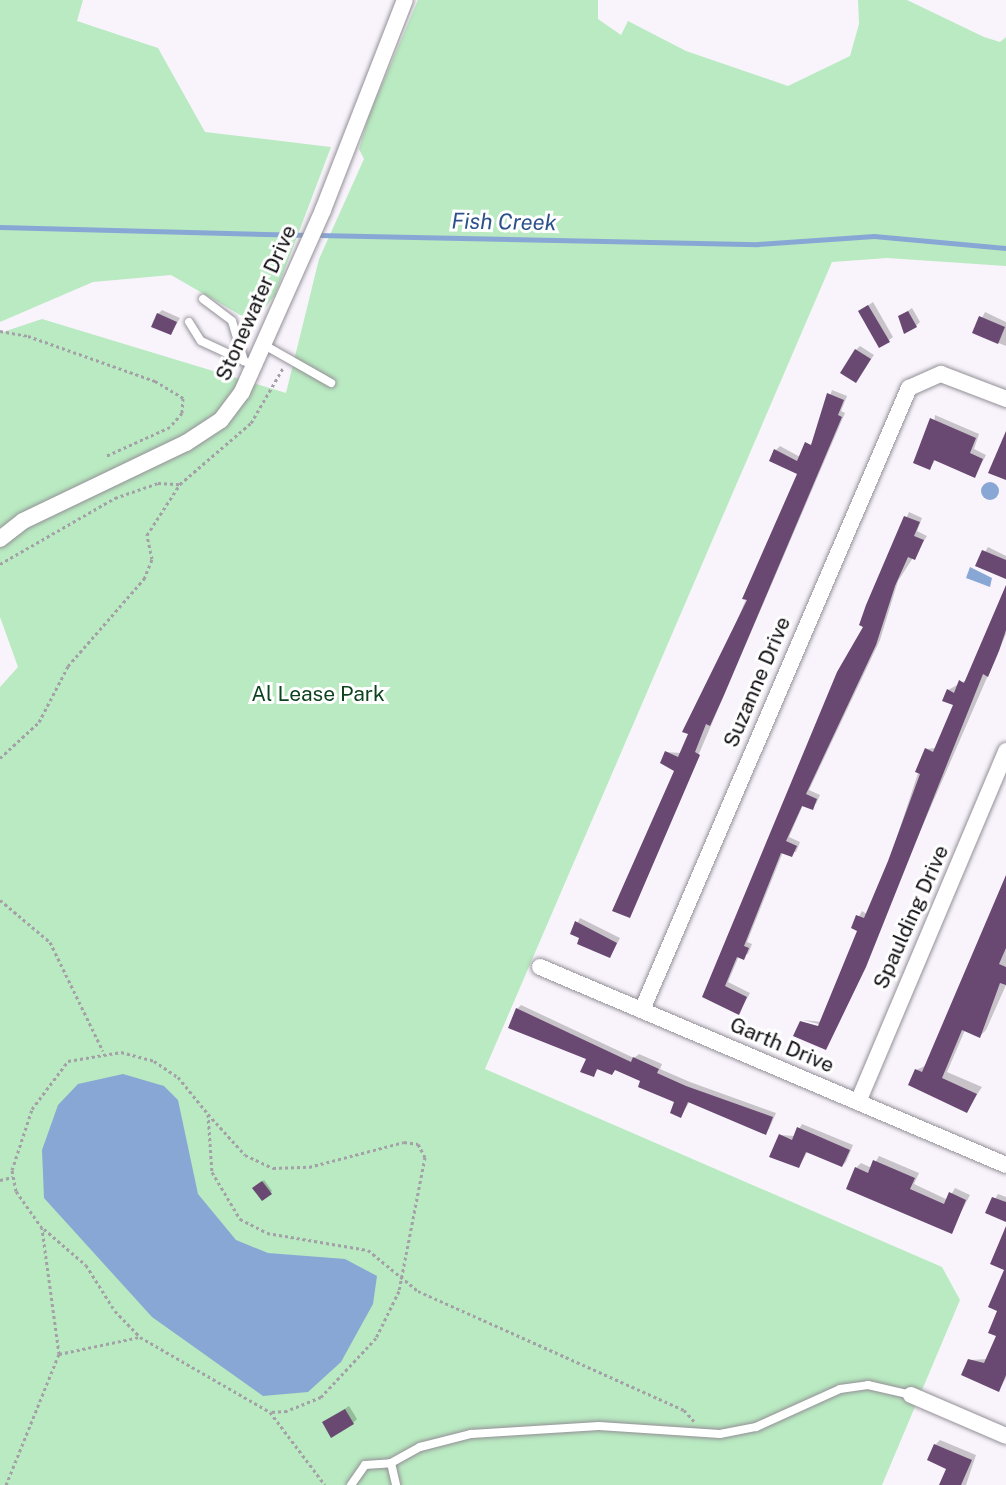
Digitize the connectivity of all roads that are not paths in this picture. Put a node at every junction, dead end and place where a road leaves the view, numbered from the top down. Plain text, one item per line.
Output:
1 (405, 0) edge
2 (203, 299) dead end
3 (189, 322) dead end
4 (266, 346) junction
5 (250, 364) junction
6 (331, 383) dead end
7 (1006, 399) edge
8 (0, 539) edge
9 (1006, 751) edge
10 (540, 966) dead end
11 (642, 1010) junction
12 (858, 1102) junction
13 (1006, 1165) edge
14 (911, 1395) joint
15 (1006, 1436) edge
16 (391, 1463) junction
17 (351, 1485) edge
18 (396, 1485) edge

1 - 4 street, Stonewater Drive
2 - 5 lane
3 - 5 lane
4 - 5 street, Stonewater Drive
4 - 6 lane
5 - 8 street, Stonewater Drive
7 - 11 street, Suzanne Drive
9 - 12 street, Spaulding Drive
10 - 11 street, Garth Drive
11 - 12 street, Garth Drive
12 - 13 street, Garth Drive
14 - 15 street
14 - 16 lane
16 - 17 lane
16 - 18 lane

